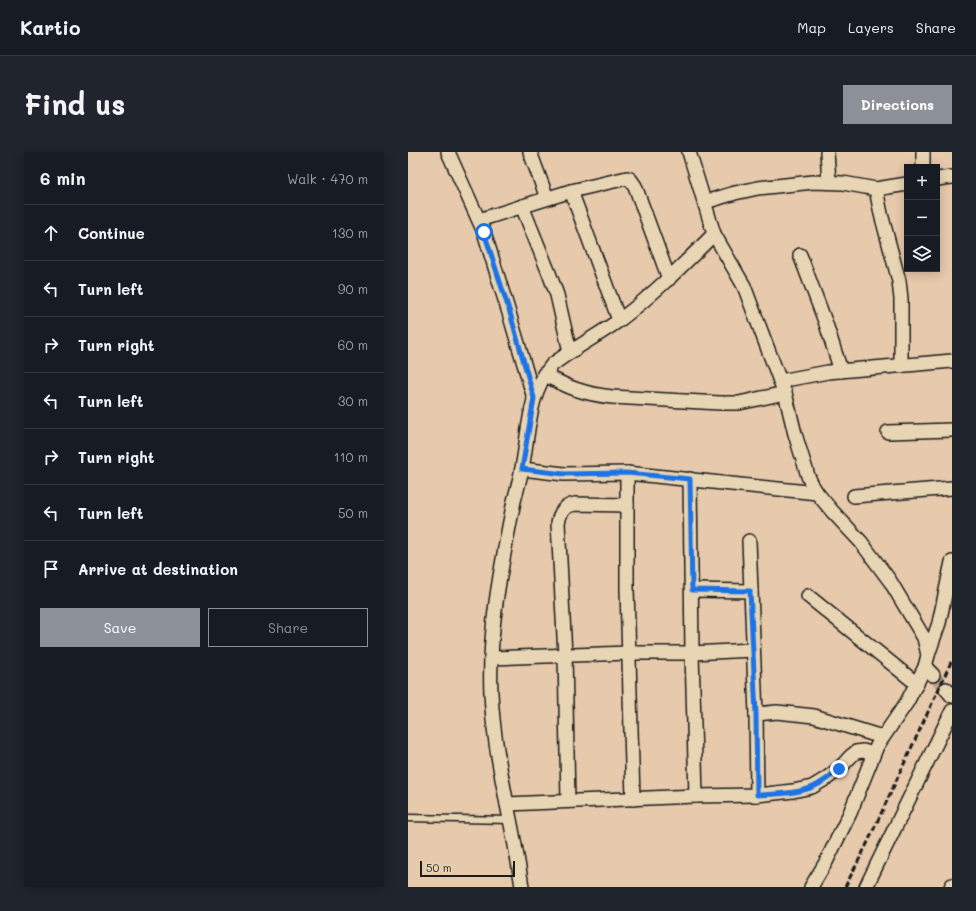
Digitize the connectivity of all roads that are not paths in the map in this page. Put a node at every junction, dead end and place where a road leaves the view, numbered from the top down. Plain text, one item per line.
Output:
1 (530, 152) edge
2 (689, 152) edge
3 (827, 152) edge
4 (923, 152) edge
5 (452, 153) edge
6 (923, 164) edge
7 (952, 177) edge
8 (940, 179) edge
9 (829, 182) junction
10 (904, 184) edge
11 (876, 188) junction
12 (571, 191) junction
13 (547, 198) junction
14 (705, 202) junction
15 (522, 206) junction
16 (479, 220) junction
17 (714, 234) junction
18 (800, 255) dead end
19 (669, 279) junction
20 (619, 320) junction
21 (570, 352) junction
22 (952, 361) edge
23 (901, 366) junction
24 (842, 371) junction
25 (544, 374) junction
26 (783, 387) junction
27 (534, 398) junction
28 (952, 430) edge
29 (888, 432) dead end
30 (522, 469) junction
31 (627, 473) junction
32 (690, 479) junction
33 (952, 488) edge
34 (817, 494) junction
35 (854, 496) dead end
36 (627, 505) junction
37 (749, 541) dead end
38 (952, 562) edge
39 (692, 590) junction
40 (750, 591) junction
41 (808, 596) dead end
42 (753, 650) junction
43 (630, 653) junction
44 (692, 653) junction
45 (565, 656) junction
46 (491, 658) junction
47 (929, 666) junction
48 (917, 684) junction
49 (952, 711) edge
50 (756, 714) junction
51 (882, 737) junction
52 (873, 754) junction
53 (757, 795) junction
54 (696, 796) junction
55 (632, 799) junction
56 (568, 801) junction
57 (507, 804) junction
58 (408, 818) edge
59 (510, 820) junction
60 (522, 887) edge
61 (811, 887) edge
62 (866, 887) edge

1 - 13 street
2 - 14 street
3 - 9 street
4 - 6 street
5 - 16 street
7 - 8 street
9 - 11 street
9 - 14 street
10 - 11 street
11 - 23 street
12 - 13 street
12 - 19 street
12 - 20 street
13 - 15 street
14 - 17 street
15 - 16 street
15 - 21 street
16 - 27 street
17 - 19 street
17 - 26 street
18 - 24 street
19 - 20 street
20 - 21 street
21 - 25 street
22 - 23 street
23 - 24 street
24 - 26 street
25 - 26 street
25 - 27 street
26 - 34 street
27 - 30 street
28 - 29 street
30 - 31 street
30 - 46 street
31 - 32 street
31 - 36 street
32 - 34 street
32 - 39 street
33 - 35 street
34 - 47 street
36 - 43 street
36 - 45 street
37 - 40 street
38 - 47 street
39 - 40 street
39 - 44 street
40 - 42 street
41 - 48 street
42 - 44 street
42 - 50 street
43 - 44 street
43 - 45 street
43 - 55 street
44 - 54 street
45 - 46 street
45 - 56 street
46 - 57 street
47 - 48 street
48 - 51 street
49 - 62 street
50 - 51 street
50 - 53 street
51 - 52 street
52 - 53 street
52 - 61 street
53 - 54 street
54 - 55 street
55 - 56 street
56 - 57 street
57 - 59 street
58 - 59 lane
59 - 60 street

